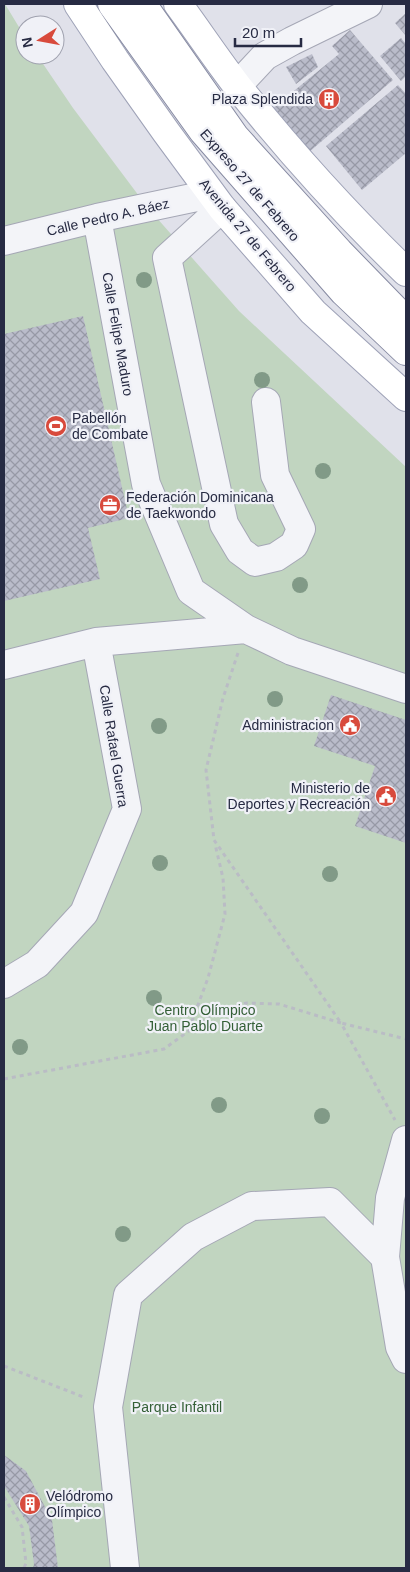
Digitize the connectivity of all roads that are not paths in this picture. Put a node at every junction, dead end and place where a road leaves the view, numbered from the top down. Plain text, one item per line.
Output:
1 (78, 4) edge
2 (112, 4) edge
3 (142, 4) edge
4 (178, 4) edge
5 (368, 4) edge
6 (237, 86) junction
7 (217, 201) junction
8 (97, 218) junction
9 (4, 241) edge
10 (406, 272) edge
11 (406, 321) edge
12 (406, 351) edge
13 (406, 397) edge
14 (266, 402) dead end
15 (246, 629) junction
16 (96, 642) junction
17 (4, 665) edge
18 (406, 689) edge
19 (4, 984) edge
20 (406, 1140) edge
21 (385, 1257) junction
22 (406, 1360) edge
23 (125, 1568) edge

1 - 7 main road, Avenida 27 de Febrero
2 - 12 main road, Expreso 27 de Febrero
3 - 11 main road, Expreso 27 de Febrero
4 - 6 main road
5 - 6 street
6 - 10 main road
7 - 8 street, Calle Pedro A. Báez
7 - 13 main road, Avenida 27 de Febrero
7 - 14 street
8 - 9 street, Calle Pedro A. Báez
8 - 15 street, Calle Felipe Maduro
15 - 16 street
15 - 18 street, Calle Felipe Maduro
16 - 17 street
16 - 19 street, Calle Rafael Guerra
20 - 21 street
21 - 22 street
21 - 23 street

